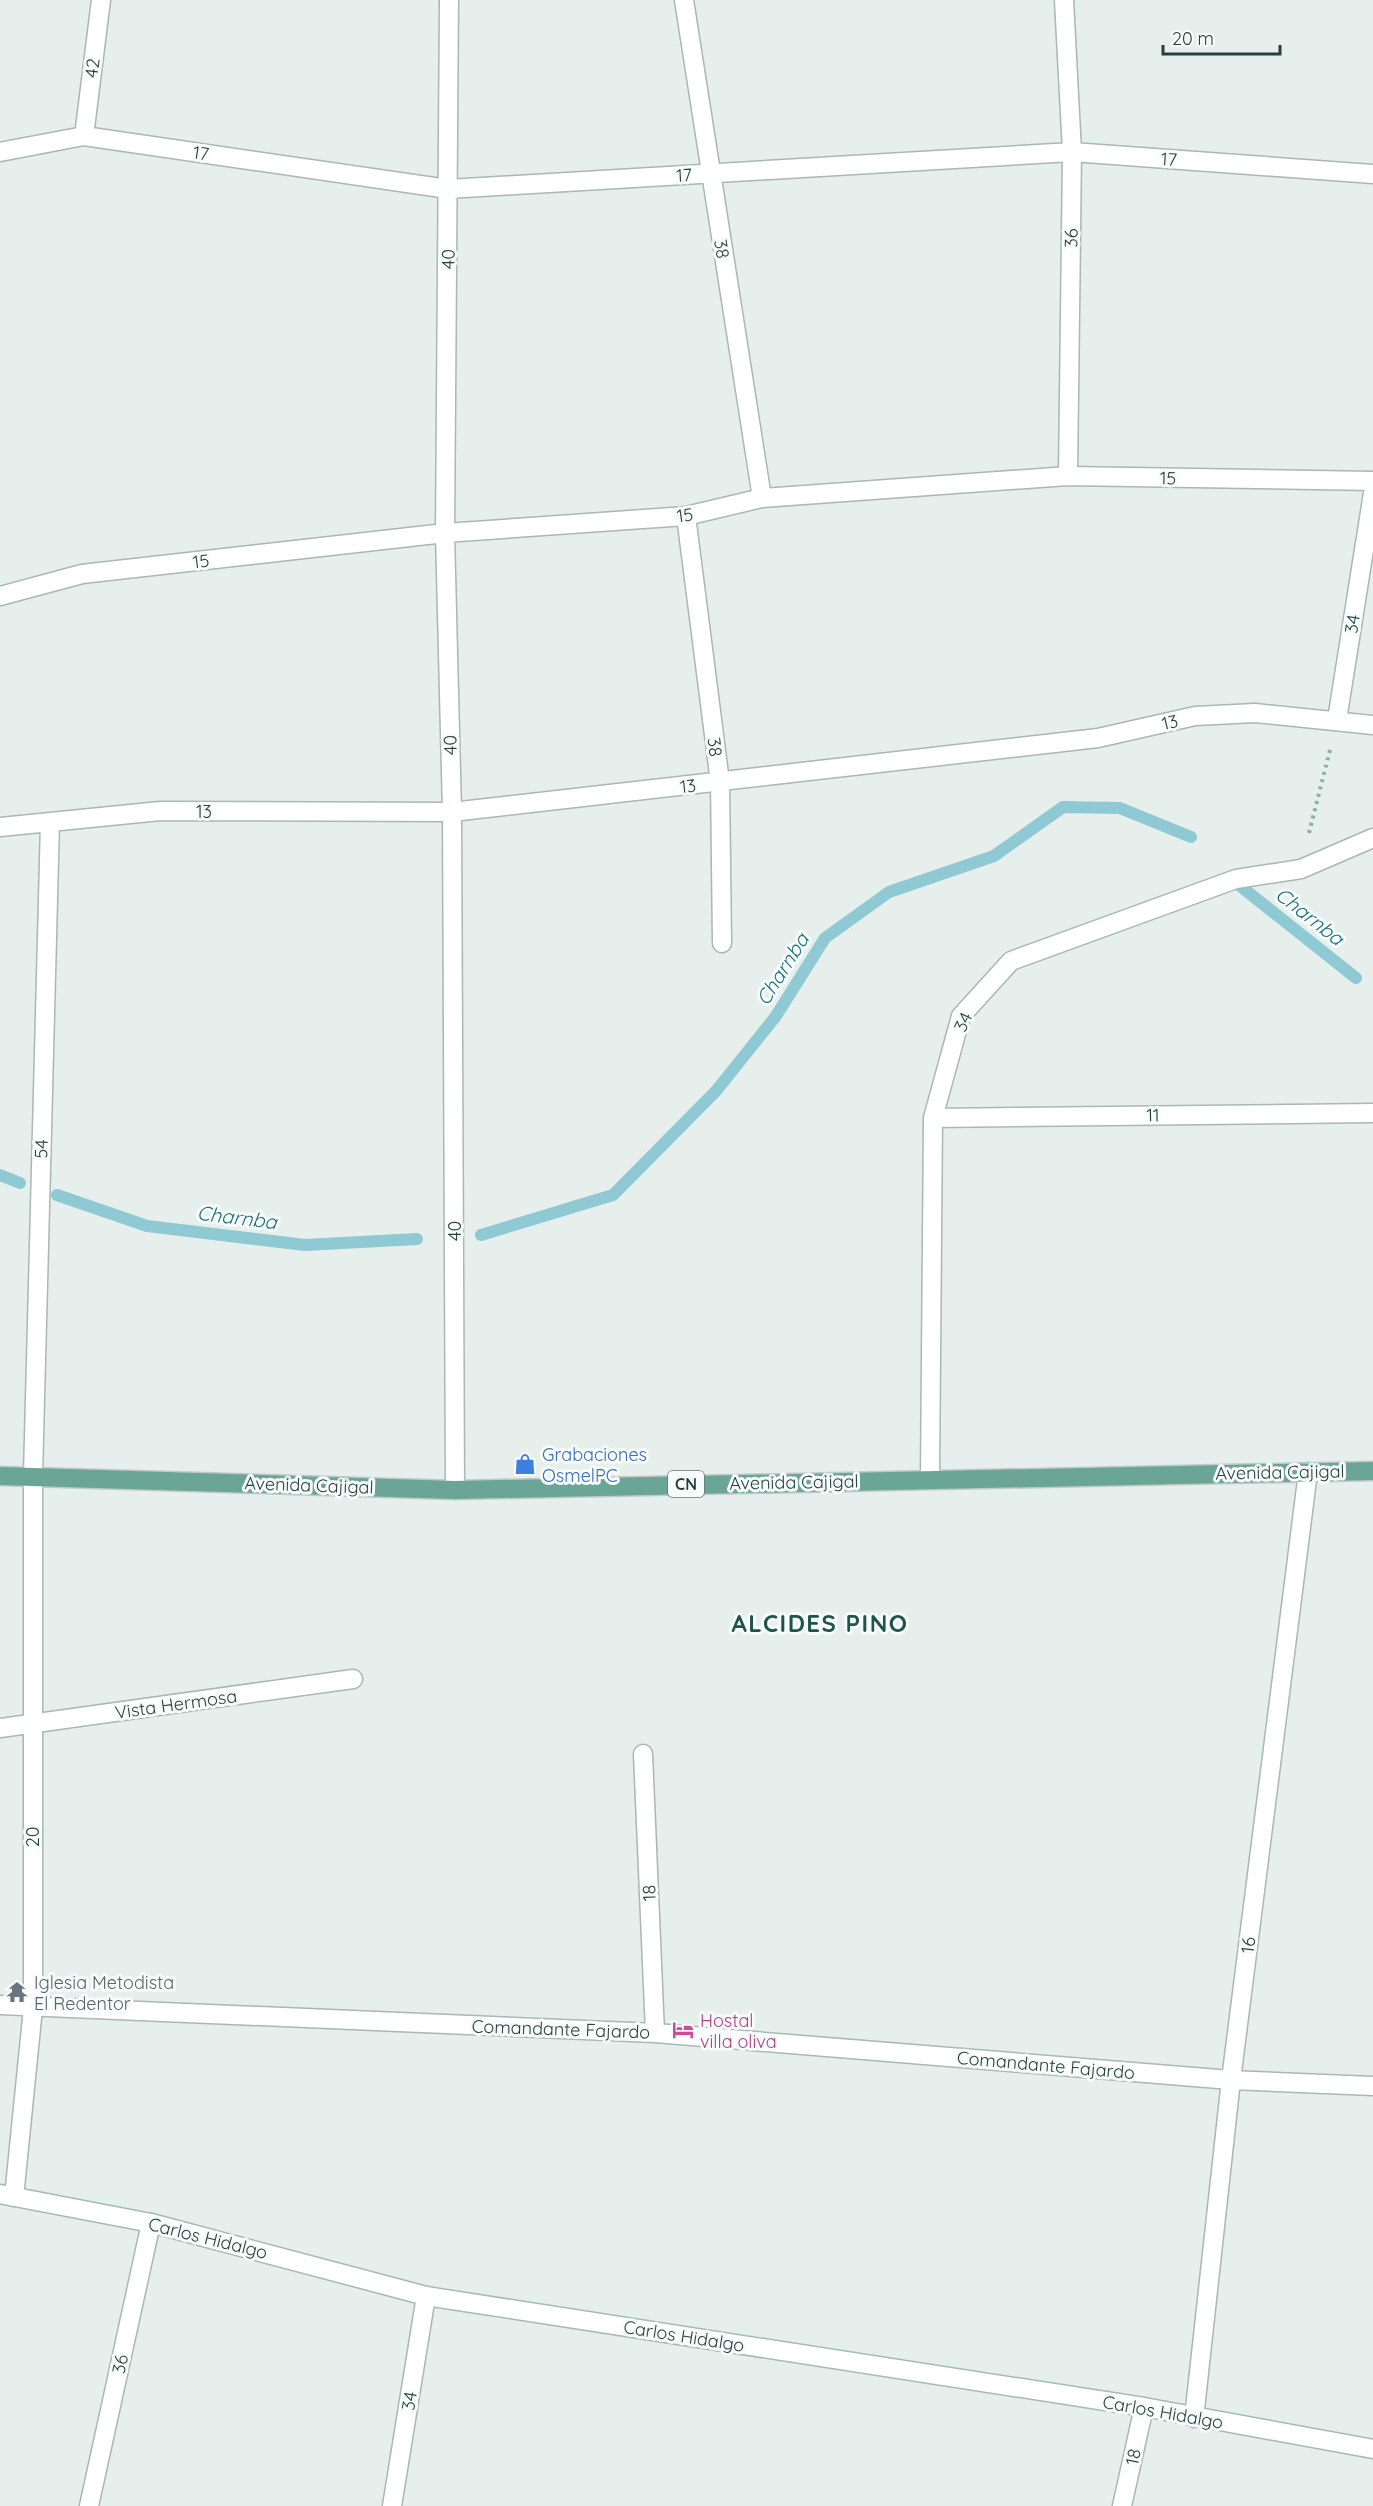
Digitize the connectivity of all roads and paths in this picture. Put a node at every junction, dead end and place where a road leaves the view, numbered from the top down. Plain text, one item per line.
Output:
1 (101, 0) edge
2 (448, 0) edge
3 (684, 0) edge
4 (1064, 0) edge
5 (84, 136) junction
6 (0, 152) edge
7 (1072, 152) junction
8 (710, 174) junction
9 (1373, 174) edge
10 (448, 189) junction
11 (1068, 476) junction
12 (1373, 481) edge
13 (1373, 493) edge
14 (762, 498) junction
15 (686, 516) junction
16 (445, 533) junction
17 (0, 596) edge
18 (1337, 720) junction
19 (1373, 725) edge
20 (720, 782) junction
21 (452, 812) junction
22 (50, 822) junction
23 (0, 827) edge
24 (1373, 838) edge
25 (1300, 869) junction
26 (722, 943) dead end
27 (1373, 1113) edge
28 (933, 1118) junction
29 (1373, 1471) edge
30 (1308, 1472) junction
31 (0, 1476) edge
32 (33, 1476) junction
33 (930, 1478) junction
34 (454, 1490) junction
35 (353, 1679) dead end
36 (32, 1724) junction
37 (0, 1728) edge
38 (643, 1754) dead end
39 (0, 2005) edge
40 (33, 2008) junction
41 (655, 2032) junction
42 (1231, 2080) junction
43 (1373, 2086) edge
44 (7, 2196) edge
45 (151, 2223) junction
46 (426, 2296) junction
47 (1144, 2407) junction
48 (1194, 2418) junction
49 (1373, 2449) edge
50 (89, 2506) edge
51 (392, 2506) edge
52 (1122, 2506) edge

1 - 5 street, 42
2 - 10 street, 40
3 - 8 street, 38
4 - 7 street, 36
5 - 6 street, 17
5 - 10 street, 17
7 - 8 street, 17
7 - 9 street, 17
7 - 11 street, 36
8 - 10 street, 17
8 - 14 street, 38
10 - 16 street, 40
11 - 12 street, 15
11 - 14 street, 15
13 - 18 street, 34
14 - 15 street, 15
15 - 16 street, 15
15 - 20 street, 38
16 - 17 street, 15
16 - 21 street, 40
18 - 19 street, 13
18 - 20 street, 13
18 - 25 path
20 - 21 street, 13
20 - 26 street, 38
21 - 22 street, 13
21 - 34 street, 40
22 - 23 street, 13
22 - 32 street, 54
24 - 25 street, 34
25 - 28 street, 34
27 - 28 street, 11
28 - 33 street, 34
29 - 30 main road, Avenida Cajigal / CN
30 - 33 main road, Avenida Cajigal / CN
30 - 42 street, 16
31 - 32 main road, Avenida Cajigal / CN
32 - 34 main road, Avenida Cajigal / CN
32 - 36 street, 20
33 - 34 main road, Avenida Cajigal / CN
35 - 36 street, Vista Hermosa
36 - 37 street, Vista Hermosa
36 - 40 street, 20
38 - 41 street, 18
39 - 40 street, Comandante Fajardo
40 - 41 street, Comandante Fajardo
40 - 44 street, 20
41 - 42 street, Comandante Fajardo
42 - 43 street, Comandante Fajardo
42 - 48 street, 16
44 - 45 street, Carlos Hidalgo
45 - 46 street, Carlos Hidalgo
45 - 50 street, 36
46 - 47 street, Carlos Hidalgo
46 - 51 street, 34
47 - 48 street, Carlos Hidalgo
47 - 52 street, 18
48 - 49 street, Carlos Hidalgo

